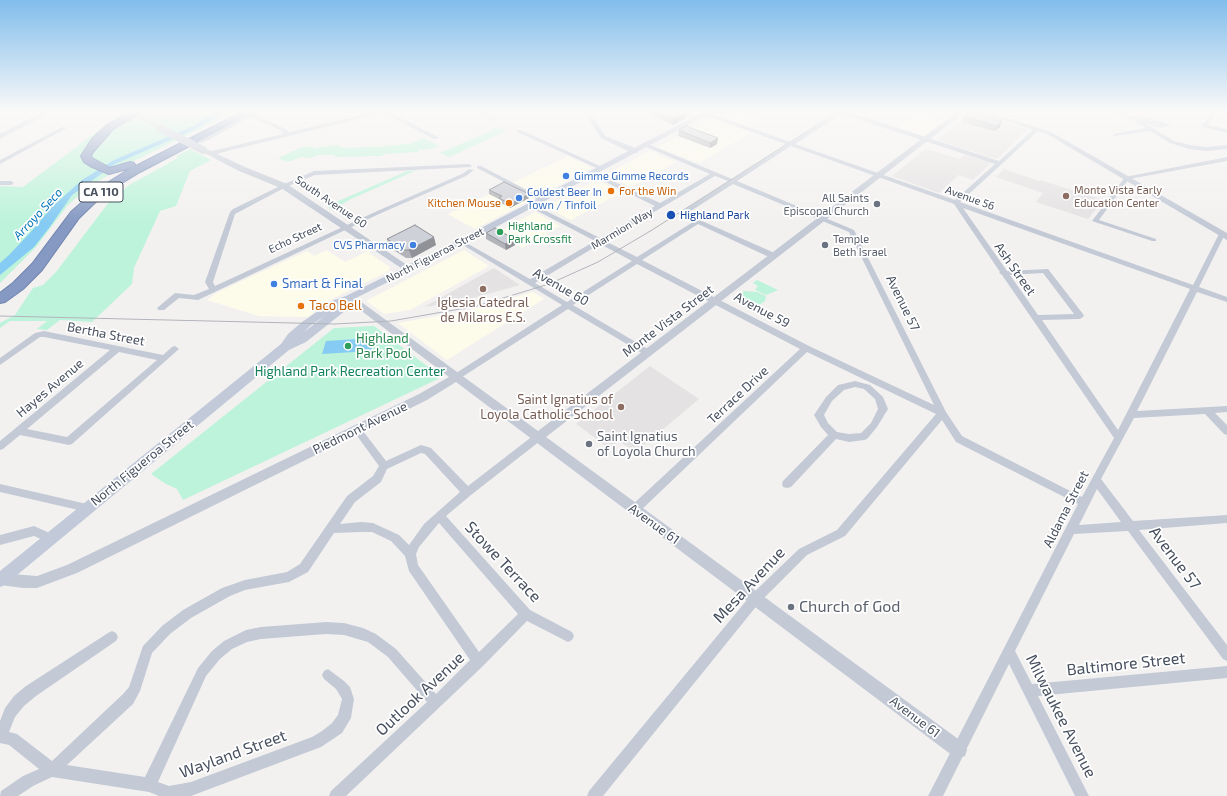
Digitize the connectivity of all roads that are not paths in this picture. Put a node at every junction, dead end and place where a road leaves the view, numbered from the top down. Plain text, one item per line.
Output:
1 (26, 148) edge
2 (90, 148) edge
3 (167, 148) edge
4 (179, 148) edge
5 (199, 148) edge
6 (228, 148) edge
7 (557, 148) edge
8 (628, 148) edge
9 (640, 148) edge
10 (653, 148) edge
11 (779, 148) edge
12 (780, 148) edge
13 (802, 148) edge
14 (915, 148) edge
15 (952, 148) edge
16 (1015, 148) edge
17 (1075, 148) edge
18 (1199, 148) edge
19 (1215, 148) edge
20 (635, 151) junction
21 (207, 152) junction
22 (1227, 160) edge
23 (0, 162) edge
24 (999, 163) junction
25 (470, 168) junction
26 (601, 168) junction
27 (591, 173) junction
28 (714, 174) junction
29 (108, 176) junction
30 (879, 176) junction
31 (725, 178) junction
32 (1127, 178) junction
33 (732, 181) junction
34 (0, 183) edge
35 (11, 183) dead end
36 (284, 186) junction
37 (542, 199) junction
38 (956, 203) junction
39 (530, 205) junction
40 (661, 206) junction
41 (824, 218) junction
42 (696, 222) junction
43 (346, 228) junction
44 (1225, 235) edge
45 (1154, 240) dead end
46 (461, 242) junction
47 (601, 242) junction
48 (774, 256) junction
49 (637, 260) junction
50 (407, 269) junction
51 (1003, 273) junction
52 (529, 283) junction
53 (0, 287) edge
54 (1194, 288) junction
55 (213, 290) junction
56 (350, 298) junction
57 (0, 300) edge
58 (1227, 300) edge
59 (716, 301) junction
60 (567, 305) junction
61 (161, 308) dead end
62 (1035, 318) junction
63 (806, 348) junction
64 (117, 349) junction
65 (175, 349) dead end
66 (648, 353) junction
67 (164, 358) junction
68 (0, 362) edge
69 (456, 378) junction
70 (870, 384) junction
71 (1227, 409) edge
72 (1207, 410) junction
73 (942, 413) junction
74 (1131, 415) junction
75 (357, 429) junction
76 (20, 431) junction
77 (1227, 431) edge
78 (834, 435) junction
79 (537, 438) junction
80 (1119, 438) junction
81 (0, 446) edge
82 (384, 466) junction
83 (1096, 480) junction
84 (787, 484) dead end
85 (0, 488) edge
86 (467, 492) junction
87 (1085, 503) junction
88 (87, 508) junction
89 (634, 510) junction
90 (439, 516) junction
91 (1227, 519) edge
92 (1131, 526) junction
93 (332, 529) junction
94 (1071, 530) junction
95 (50, 538) junction
96 (0, 540) edge
97 (410, 554) junction
98 (0, 579) edge
99 (755, 599) junction
100 (526, 614) junction
101 (568, 636) dead end
102 (112, 637) dead end
103 (1009, 652) junction
104 (1227, 655) edge
105 (479, 662) junction
106 (1227, 672) edge
107 (328, 675) dead end
108 (1029, 691) junction
109 (436, 703) junction
110 (1, 735) edge
111 (959, 750) junction
112 (52, 770) junction
113 (149, 785) junction
114 (6, 796) edge
115 (336, 796) edge
116 (594, 796) edge
117 (935, 796) edge
118 (1082, 796) edge

1 - 23 street
2 - 29 highway
3 - 29 highway, CA 110
4 - 57 highway, CA 110
5 - 21 street, South Avenue 60, bridge
6 - 21 street
7 - 26 street
8 - 20 street
9 - 20 main road, North Figueroa Street
10 - 28 street, Avenue 57
11 - 31 street
12 - 33 street
13 - 30 street, Avenue 56
14 - 30 street, Monte Vista Street
15 - 24 street
16 - 24 street
17 - 32 street
18 - 19 street
20 - 26 main road, North Figueroa Street
21 - 36 street, South Avenue 60
22 - 32 street
24 - 38 street
25 - 36 street
25 - 37 street
25 - 43 street, Echo Street
26 - 27 main road, North Figueroa Street
27 - 37 main road, North Figueroa Street
27 - 40 street
28 - 31 street, Avenue 57
28 - 40 street, Marmion Way
29 - 53 highway, CA 110
30 - 38 street, Avenue 56
30 - 41 street, Monte Vista Street
31 - 33 street, Avenue 57
32 - 44 street
32 - 45 street
33 - 41 street, Avenue 57
33 - 42 street
34 - 35 street
36 - 43 street, South Avenue 60
36 - 55 street
37 - 39 main road, North Figueroa Street
38 - 51 street, Ash Street
38 - 54 street, Avenue 56
39 - 46 main road, North Figueroa Street
39 - 47 street, Avenue 59
40 - 47 street, Marmion Way
41 - 48 street, Monte Vista Street
41 - 73 street, Avenue 57
42 - 48 street
42 - 49 street, Piedmont Avenue
43 - 50 street, South Avenue 60
43 - 55 street, Echo Street
44 - 54 street, Aldama Street
46 - 50 main road, North Figueroa Street
46 - 52 street, Avenue 60
47 - 49 street, Avenue 59
47 - 52 street, Marmion Way
48 - 59 street, Monte Vista Street
49 - 59 street, Avenue 59
49 - 60 street, Piedmont Avenue
50 - 56 main road, North Figueroa Street
51 - 62 street, Ash Street
51 - 62 street
52 - 60 street, Avenue 60
54 - 58 street, Avenue 56
54 - 74 street, Aldama Street
55 - 61 street, Echo Street
56 - 69 street, Avenue 61
56 - 88 main road, North Figueroa Street
59 - 63 street, Avenue 59
59 - 66 street, Monte Vista Street
60 - 66 street, Avenue 60
60 - 69 street, Piedmont Avenue
62 - 80 street, Ash Street
63 - 70 street, Avenue 59
63 - 89 street, Terrace Drive
64 - 67 street, Bertha Street
64 - 68 street, Bertha Street
64 - 76 street, Hayes Avenue
65 - 67 street
66 - 79 street, Monte Vista Street
67 - 76 street
69 - 75 street, Piedmont Avenue
69 - 79 street, Avenue 61
70 - 73 street, Avenue 59
70 - 78 street
70 - 78 street
71 - 72 street
72 - 74 street
72 - 77 street
73 - 87 street, Avenue 57
73 - 99 street, Mesa Avenue
74 - 80 street, Aldama Street
75 - 82 street
75 - 98 street, Piedmont Avenue
76 - 81 street, Hayes Avenue
78 - 84 street
79 - 86 street, Monte Vista Street
79 - 89 street, Avenue 61
80 - 83 street, Aldama Street
82 - 86 street
82 - 93 street
83 - 87 street, Aldama Street
83 - 92 street, Avenue 57
85 - 88 street
86 - 90 street, Monte Vista Street
87 - 94 street, Aldama Street
88 - 95 main road, North Figueroa Street
89 - 99 street, Avenue 61
90 - 97 street, Monte Vista Street
90 - 100 street, Stowe Terrace
91 - 92 street
92 - 94 street
92 - 104 street, Avenue 57
93 - 97 street
93 - 112 street
94 - 103 street, Aldama Street
95 - 96 street
95 - 98 main road, North Figueroa Street
97 - 105 street
99 - 111 street, Avenue 61
99 - 116 street, Mesa Avenue
100 - 101 street, Stowe Terrace
100 - 105 street, Outlook Avenue
102 - 110 street
103 - 108 street, Milwaukee Avenue
103 - 111 street, Aldama Street
105 - 109 street, Outlook Avenue
106 - 108 street, Baltimore Street
107 - 113 street, Wayland Street
108 - 118 street, Milwaukee Avenue
109 - 113 street
109 - 115 street, Outlook Avenue
110 - 112 street
111 - 117 street, Aldama Street
112 - 113 street, Wayland Street
112 - 114 street

